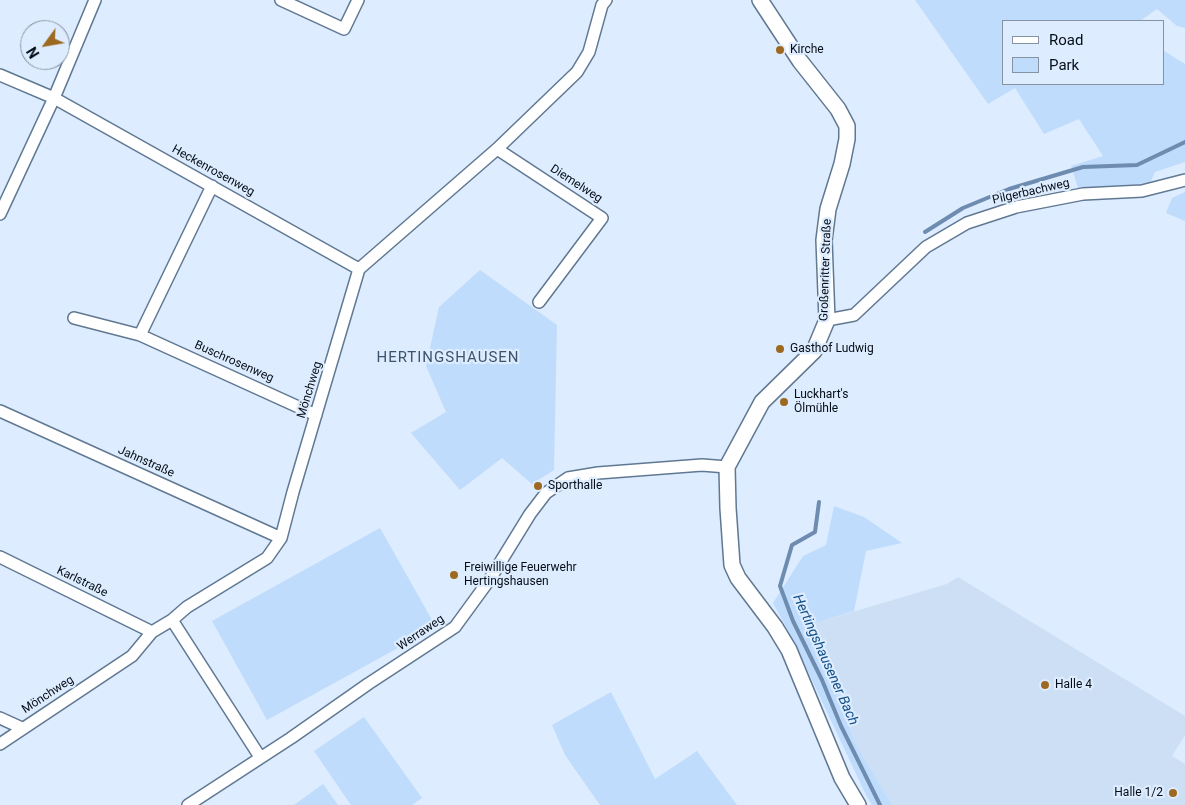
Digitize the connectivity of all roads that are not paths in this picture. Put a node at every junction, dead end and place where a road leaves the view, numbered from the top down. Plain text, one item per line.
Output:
1 (95, 0) edge
2 (281, 0) edge
3 (358, 0) edge
4 (606, 0) edge
5 (760, 0) edge
6 (0, 75) edge
7 (54, 98) junction
8 (497, 149) junction
9 (1185, 180) edge
10 (212, 186) junction
11 (0, 213) edge
12 (360, 269) junction
13 (539, 302) dead end
14 (74, 318) dead end
15 (826, 320) junction
16 (140, 335) junction
17 (0, 411) edge
18 (316, 415) junction
19 (727, 467) junction
20 (281, 538) junction
21 (0, 557) edge
22 (172, 620) junction
23 (152, 632) junction
24 (0, 718) edge
25 (22, 728) junction
26 (0, 744) edge
27 (260, 757) junction
28 (188, 805) edge
29 (858, 805) edge

1 - 7 street
2 - 3 street
4 - 8 street
5 - 15 street, Großenritter Straße
6 - 7 street, Heckenrosenweg
7 - 10 street, Heckenrosenweg
7 - 11 street
8 - 12 street
8 - 13 street, Diemelweg
9 - 15 street, Pilgerbachweg
10 - 12 street, Heckenrosenweg
10 - 16 street
12 - 18 street, Mönchweg
14 - 16 street, Buschrosenweg
15 - 19 street, Großenritter Straße
16 - 18 street, Buschrosenweg
17 - 20 street, Jahnstraße
18 - 20 street, Mönchweg
19 - 27 street, Werraweg
19 - 29 street, Großenritter Straße
20 - 22 street, Mönchweg
21 - 23 street, Karlstraße
22 - 23 street, Mönchweg
22 - 27 street
23 - 25 street, Mönchweg
24 - 25 street
25 - 26 street, Mönchweg
27 - 28 street, Werraweg

